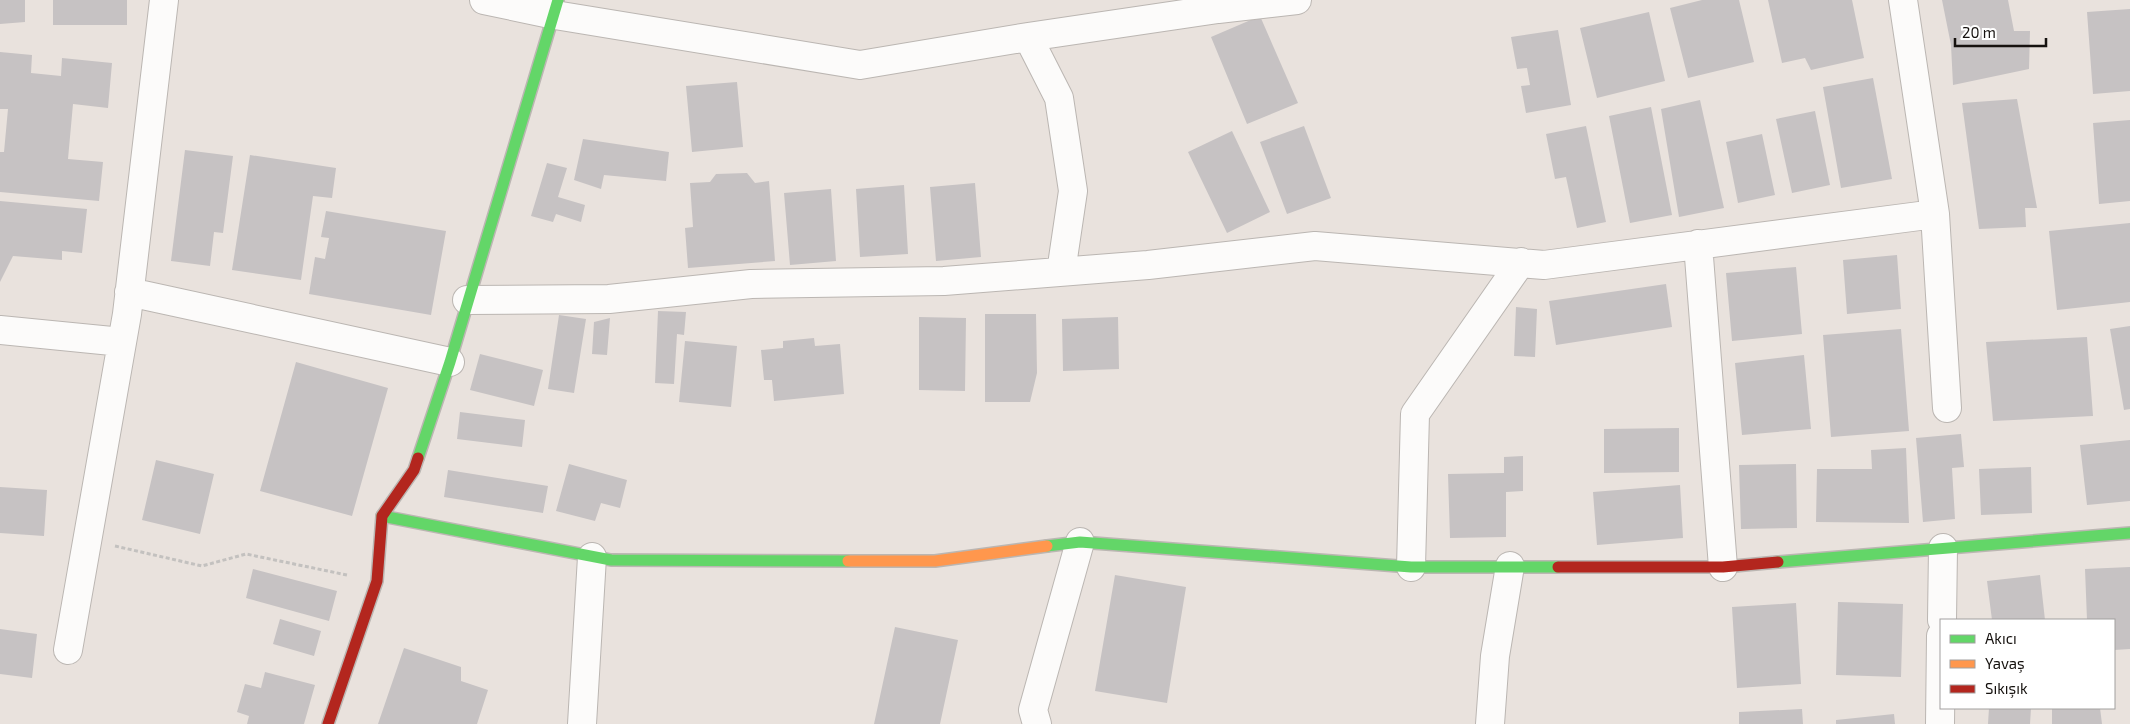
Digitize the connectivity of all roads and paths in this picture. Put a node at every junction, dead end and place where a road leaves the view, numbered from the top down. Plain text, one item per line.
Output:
1 (164, 0) edge
2 (484, 0) edge
3 (1293, 0) edge
4 (1297, 0) edge
5 (1903, 0) edge
6 (556, 8) edge
7 (1028, 37) junction
8 (1935, 214) junction
9 (1698, 244) junction
10 (1521, 262) junction
11 (1061, 272) junction
12 (129, 292) junction
13 (466, 300) junction
14 (0, 330) edge
15 (122, 342) junction
16 (450, 362) junction
17 (1947, 408) dead end
18 (382, 516) junction
19 (2130, 533) edge
20 (87, 540) junction
21 (1080, 542) junction
22 (1943, 548) junction
23 (592, 557) junction
24 (1510, 566) junction
25 (1411, 567) junction
26 (1723, 567) junction
27 (377, 580) junction
28 (1942, 619) edge
29 (68, 650) dead end
30 (1940, 709) edge
31 (328, 724) edge
32 (582, 724) edge
33 (1037, 724) edge
34 (1490, 724) edge
35 (1940, 724) edge

1 - 12 street
2 - 6 street
3 - 4 street
3 - 7 street
5 - 8 street
6 - 7 street
6 - 13 street
7 - 11 street
8 - 9 street
8 - 17 street
9 - 10 street
9 - 26 street
10 - 11 street
10 - 25 street
11 - 13 street
12 - 15 street
12 - 16 street
13 - 16 street
14 - 15 street
15 - 20 street
16 - 18 street
18 - 23 street
18 - 27 street
19 - 22 street
20 - 27 path
20 - 29 street
21 - 23 street
21 - 25 street
21 - 33 street
22 - 26 street
22 - 28 street
23 - 32 street
24 - 25 street
24 - 26 street
24 - 34 street
27 - 31 street
30 - 35 street

